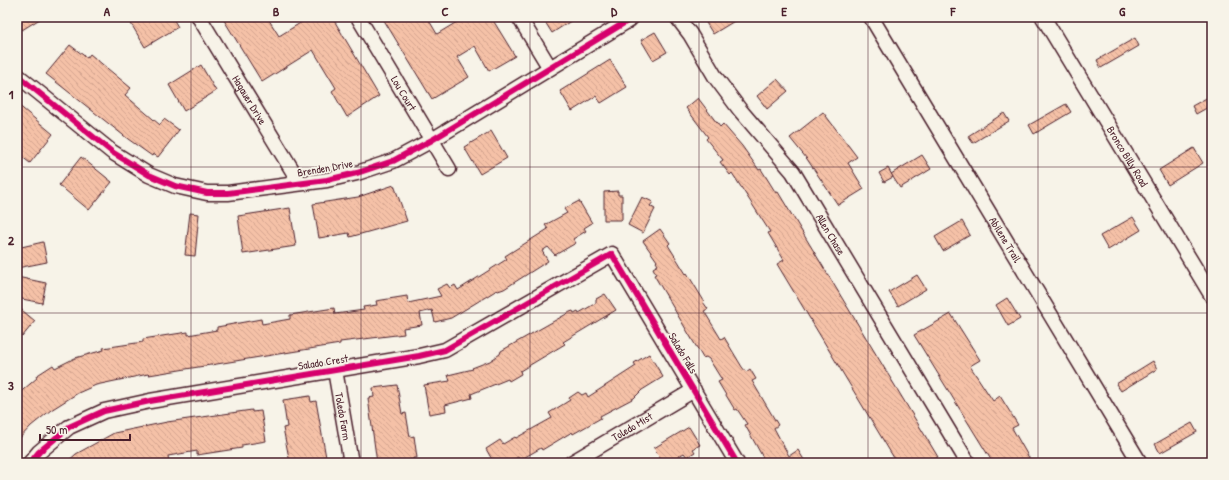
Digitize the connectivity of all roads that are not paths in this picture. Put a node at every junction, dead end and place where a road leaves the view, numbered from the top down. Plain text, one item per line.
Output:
1 (199, 17) edge
2 (358, 17) edge
3 (519, 17) edge
4 (632, 17) edge
5 (677, 17) edge
6 (871, 17) edge
7 (1043, 17) edge
8 (550, 68) junction
9 (17, 75) edge
10 (432, 140) junction
11 (449, 169) dead end
12 (300, 183) junction
13 (612, 254) joint
14 (1212, 296) edge
15 (334, 370) junction
16 (694, 390) junction
17 (30, 463) edge
18 (351, 463) edge
19 (571, 463) edge
20 (737, 463) edge
21 (968, 463) edge
22 (1140, 463) edge

1 - 12 street, Hagauer Drive
2 - 10 street, Lou Court
3 - 8 street
4 - 8 street, Brenden Drive
5 - 21 street, Allen Chase
6 - 22 street, Abilene Trail
7 - 14 street, Bronco Billy Road
8 - 10 street, Brenden Drive
9 - 12 street, Brenden Drive
10 - 11 street, Lou Court
10 - 12 street, Brenden Drive
13 - 15 street, Salado Crest
13 - 16 street, Salado Falls
15 - 17 street, Salado Crest
15 - 18 street, Toledo Farm
16 - 19 street, Toledo Mist
16 - 20 street, Salado Falls

